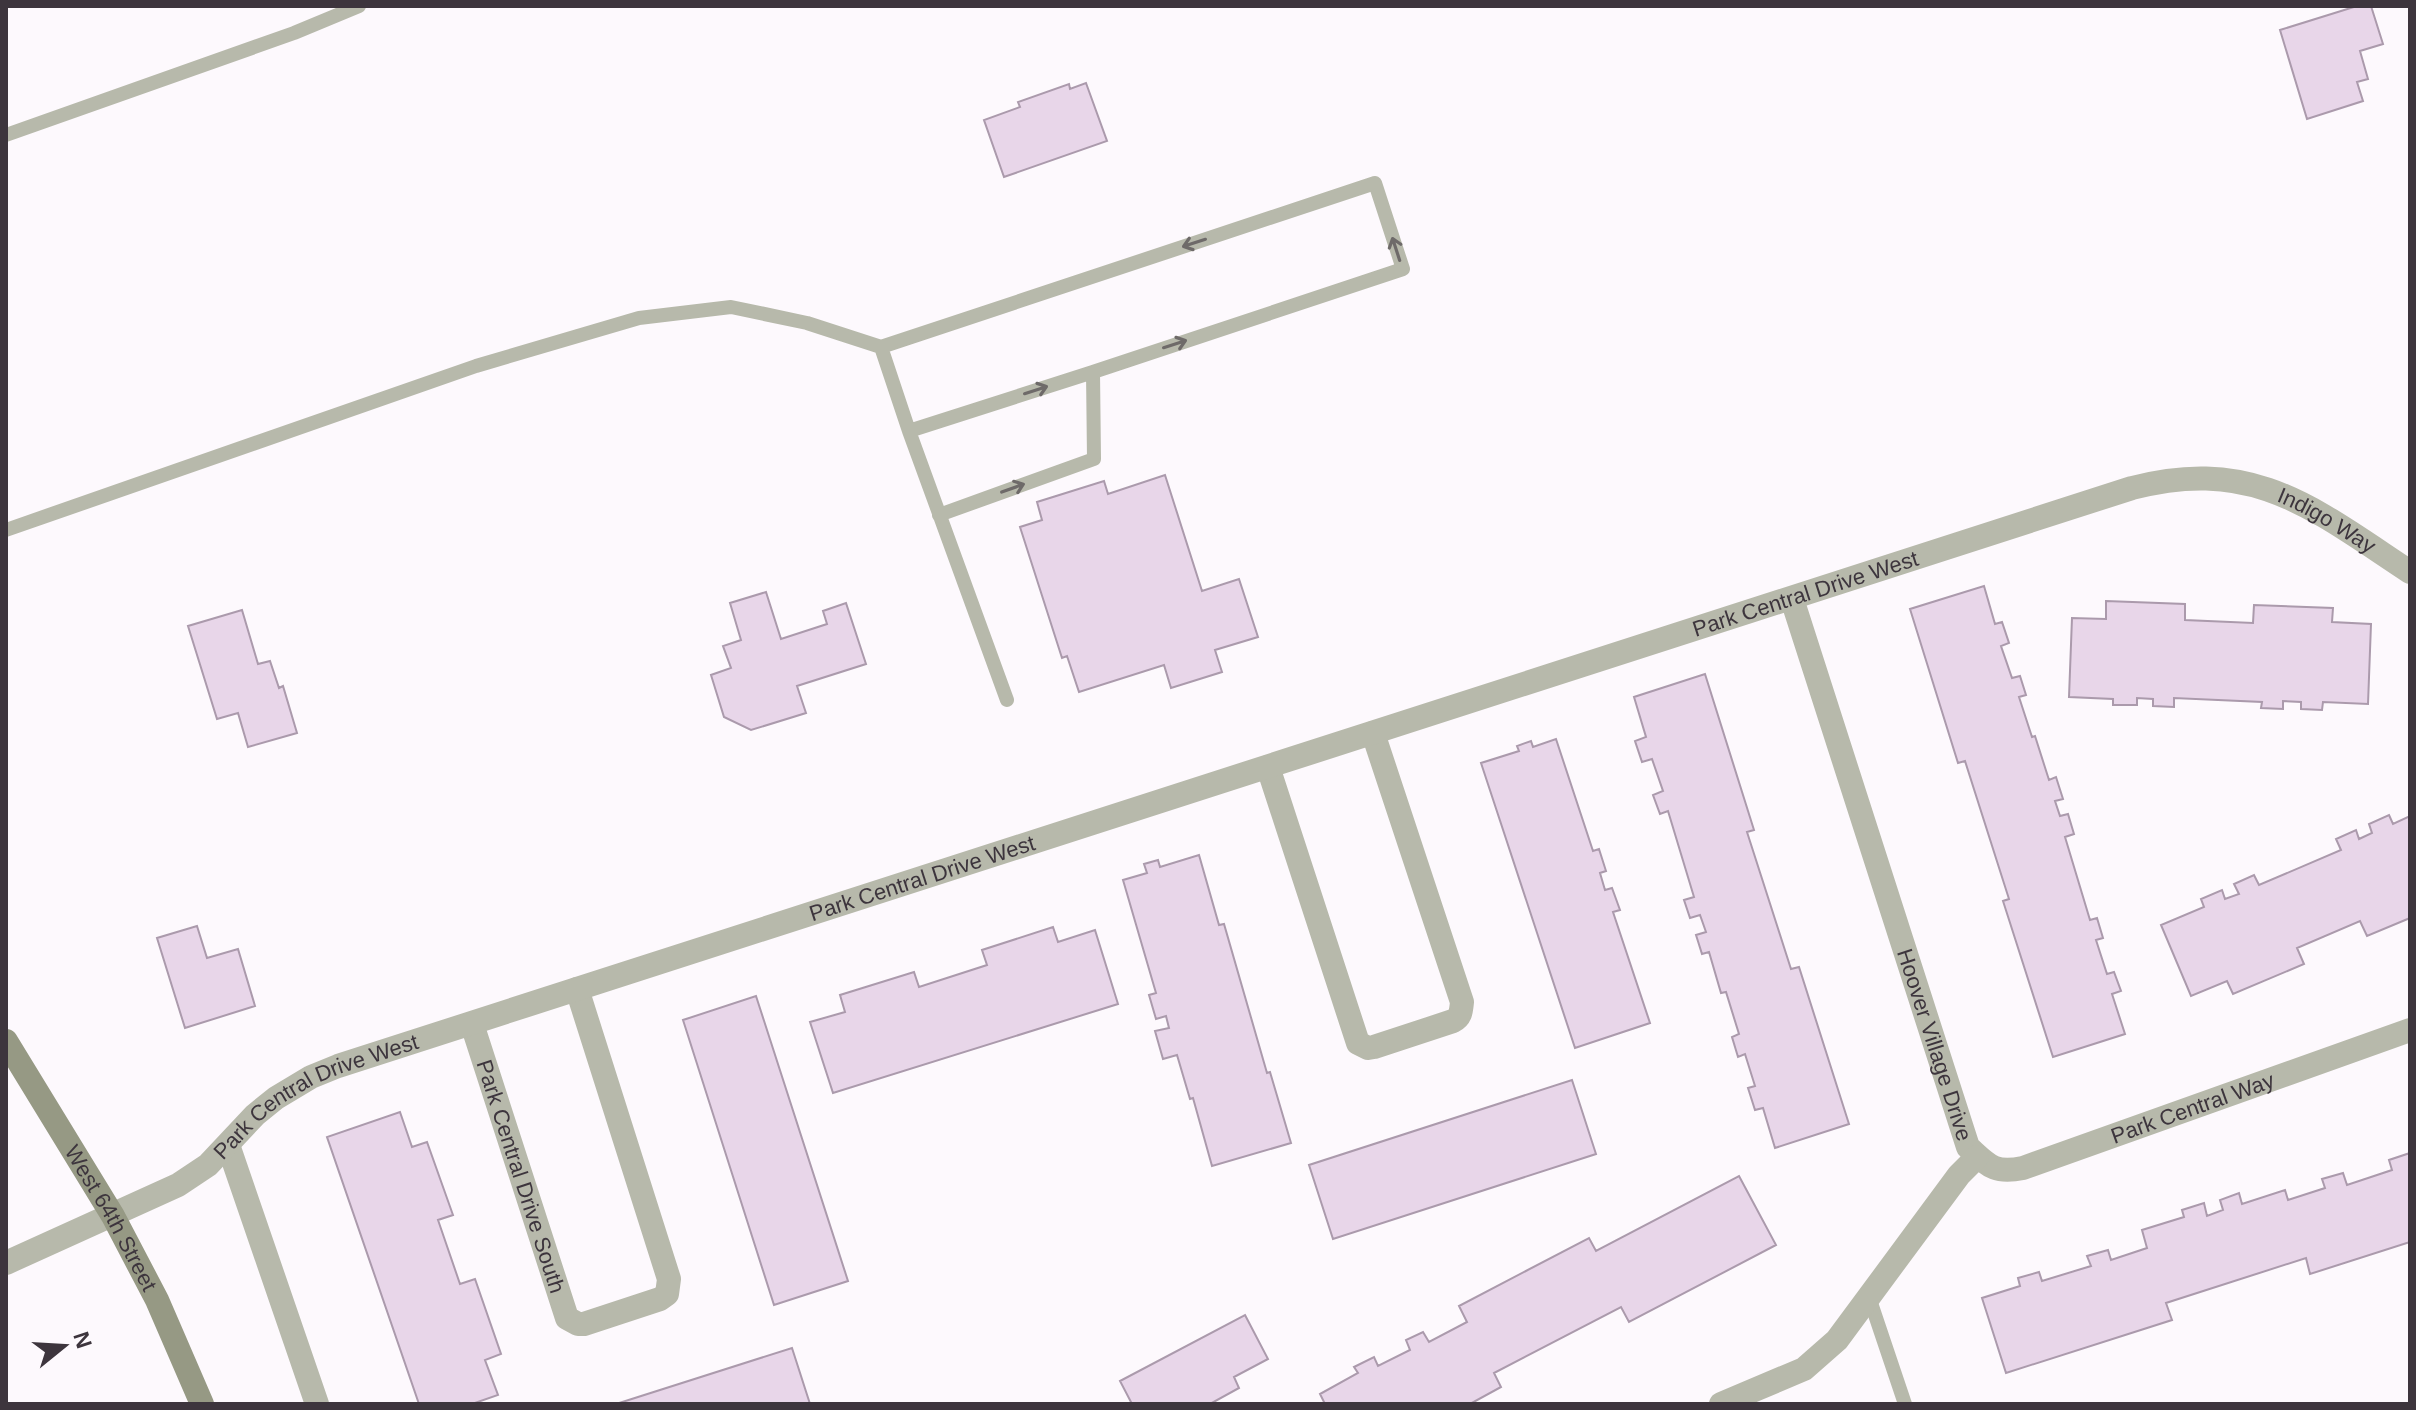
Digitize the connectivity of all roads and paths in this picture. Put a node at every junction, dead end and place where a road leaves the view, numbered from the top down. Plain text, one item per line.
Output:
1 (359, 6) edge
2 (6, 135) edge
3 (881, 347) junction
4 (1093, 372) junction
5 (909, 431) junction
6 (2240, 481) joint
7 (939, 515) junction
8 (6, 530) edge
9 (2410, 572) edge
10 (1792, 599) junction
11 (1007, 700) dead end
12 (1373, 733) junction
13 (1268, 767) junction
14 (577, 989) junction
15 (472, 1024) junction
16 (2410, 1030) edge
17 (6, 1041) edge
18 (228, 1145) junction
19 (1977, 1157) junction
20 (113, 1216) junction
21 (6, 1263) edge
22 (1869, 1297) junction
23 (1751, 1398) edge
24 (202, 1404) edge
25 (317, 1404) edge
26 (1721, 1404) edge
27 (1905, 1404) edge

1 - 2 lane
4 -> 3 lane
3 - 5 lane
3 - 8 lane
5 -> 4 lane
7 -> 4 lane
5 - 7 lane
6 - 9 street, Indigo Way
6 - 10 street, Park Central Drive West
7 - 11 lane
10 - 12 street, Park Central Drive West
10 - 19 street, Hoover Village Drive
12 - 13 street, Park Central Drive West
12 - 13 street
13 - 14 street, Park Central Drive West
14 - 15 street, Park Central Drive West
14 - 15 street, Park Central Drive South
15 - 18 street, Park Central Drive West
16 - 19 street, Park Central Way
17 - 20 street, West 64th Street
18 - 20 street, Park Central Drive West
18 - 25 street
19 - 22 street, Hoover Village Drive
20 - 21 street, Park Central Drive West
20 - 24 street, West 64th Street
22 - 23 street, Hoover Village Drive
22 - 27 lane
23 - 26 street

